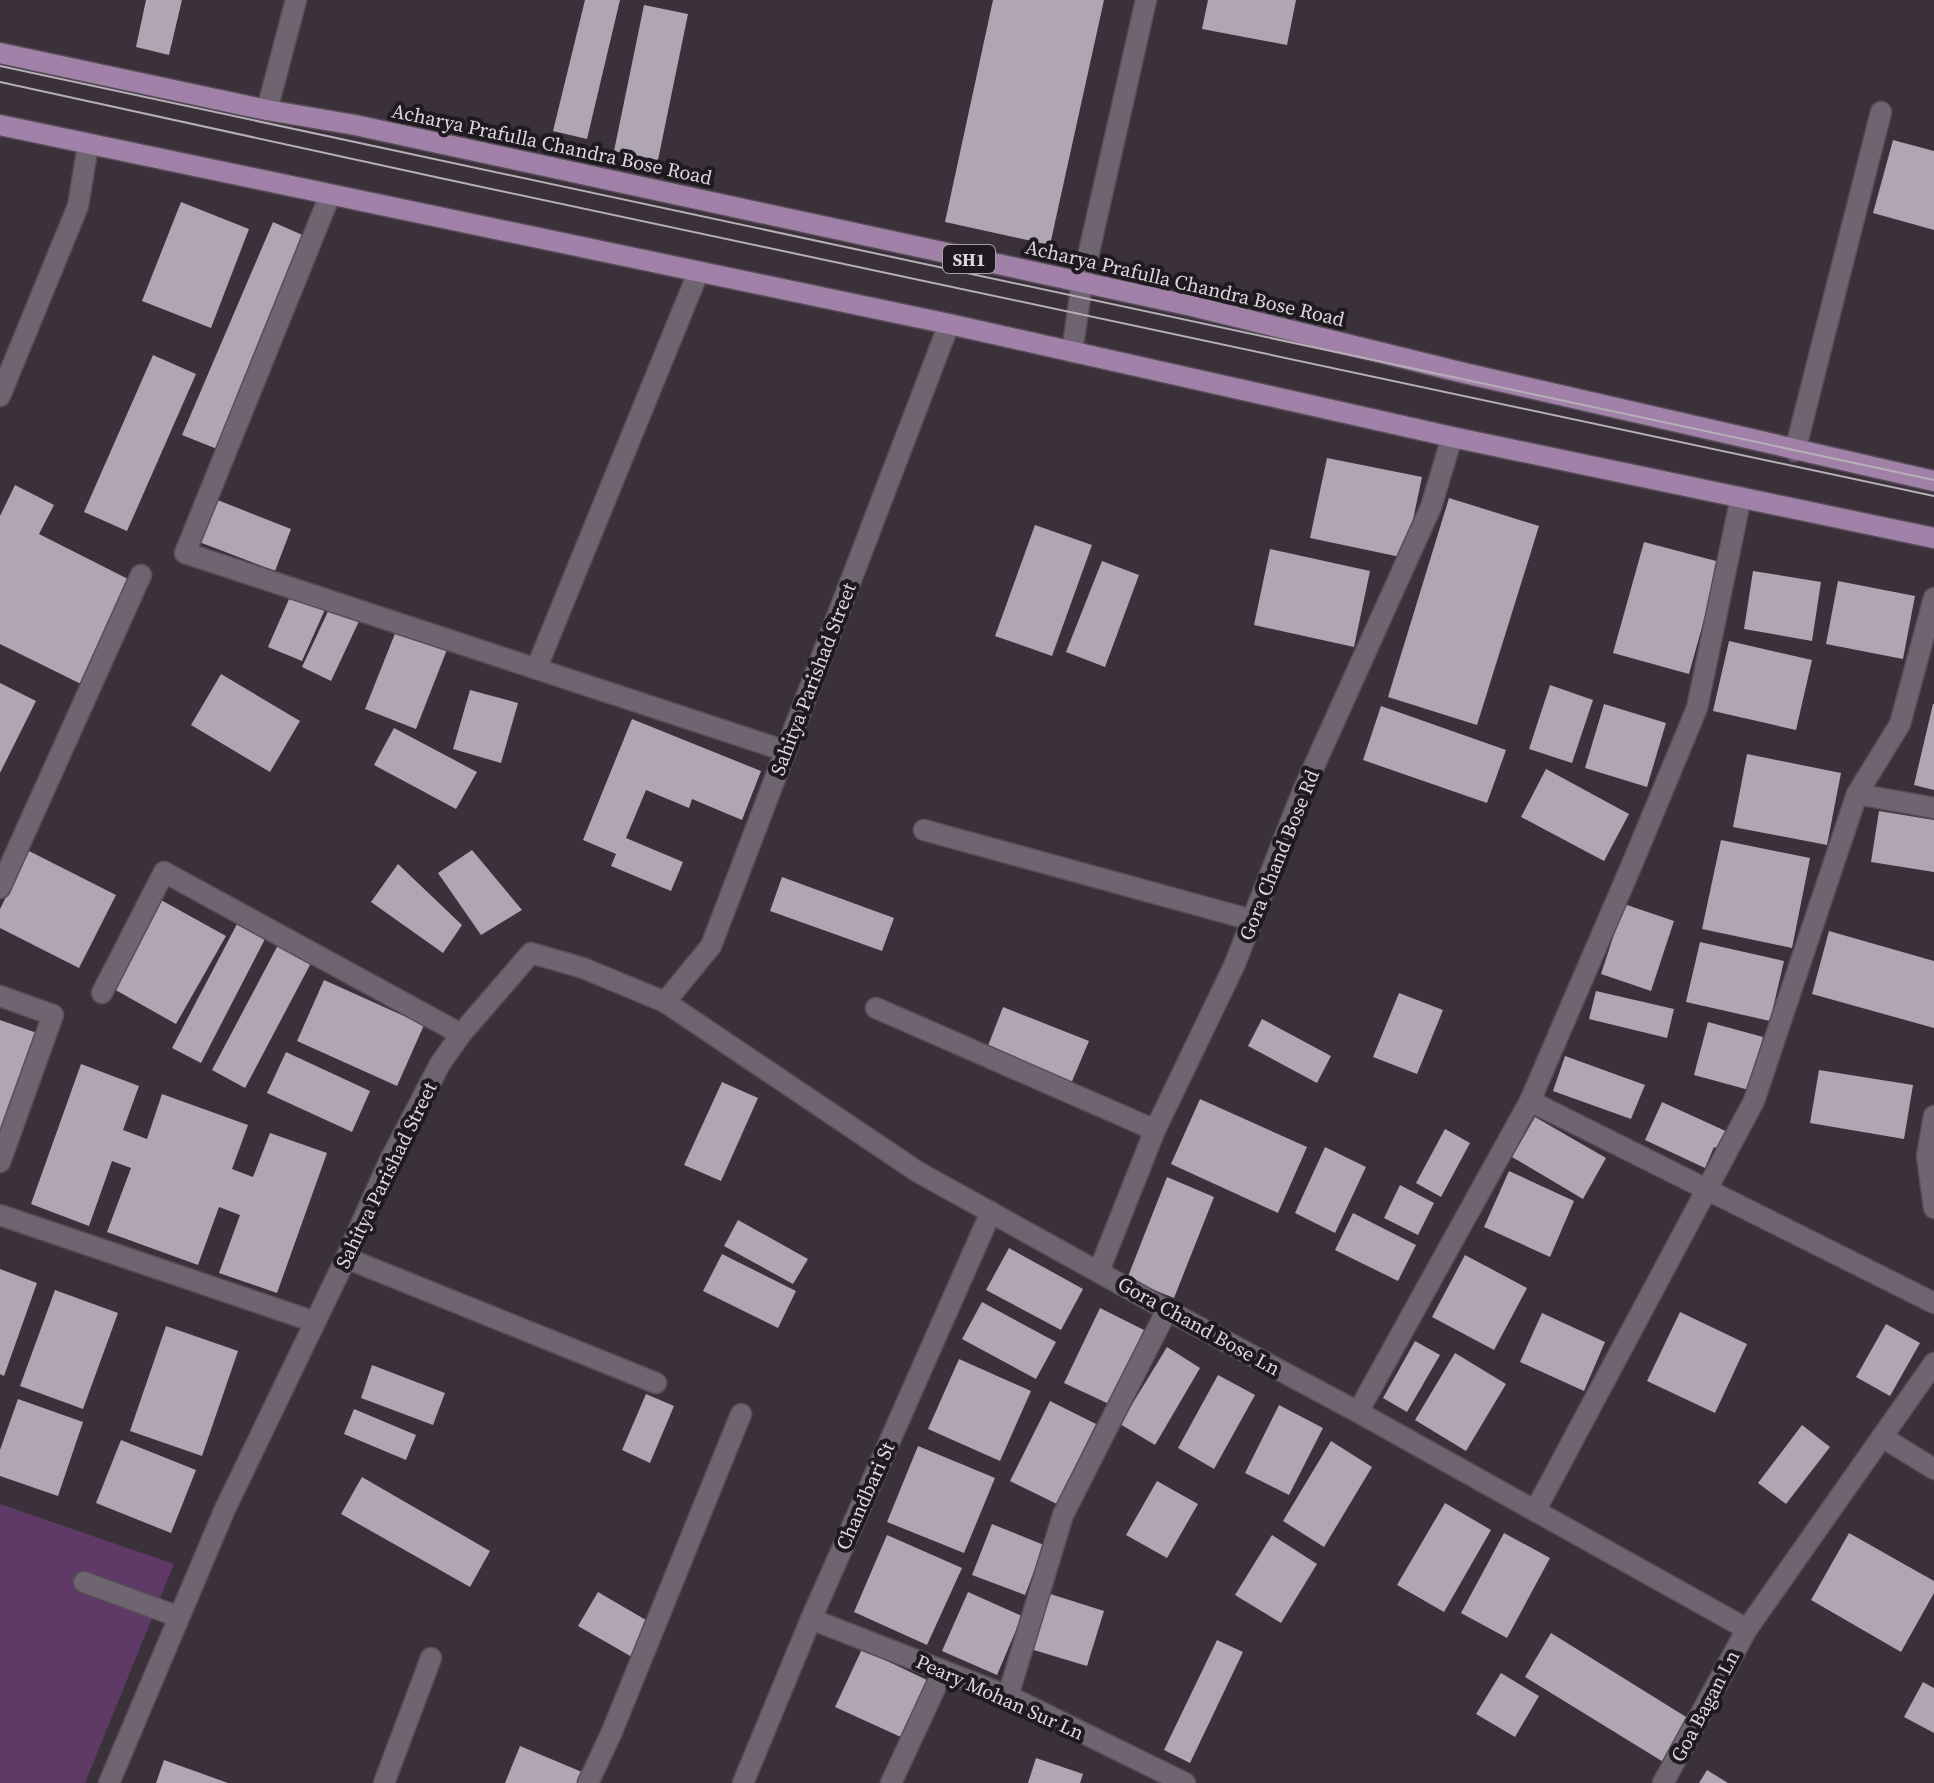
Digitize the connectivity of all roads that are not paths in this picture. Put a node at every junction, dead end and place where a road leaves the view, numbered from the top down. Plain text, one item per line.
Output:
1 (296, 0) edge
2 (1146, 0) edge
3 (0, 53) edge
4 (267, 110) junction
5 (1881, 112) dead end
6 (0, 125) edge
7 (88, 145) junction
8 (330, 195) junction
9 (698, 273) junction
10 (1082, 283) junction
11 (949, 324) junction
12 (1072, 352) junction
13 (0, 396) edge
14 (1452, 437) junction
15 (1795, 451) junction
16 (1934, 481) edge
17 (1741, 497) junction
18 (1934, 538) edge
19 (141, 575) dead end
20 (1934, 598) edge
21 (537, 667) junction
22 (786, 751) junction
23 (1857, 794) junction
24 (1934, 808) edge
25 (924, 830) dead end
26 (0, 888) edge
27 (1252, 920) junction
28 (102, 993) dead end
29 (0, 996) edge
30 (665, 1002) junction
31 (876, 1008) dead end
32 (461, 1034) junction
33 (1530, 1101) junction
34 (1934, 1116) edge
35 (1155, 1130) junction
36 (0, 1162) edge
37 (1708, 1189) junction
38 (1934, 1208) edge
39 (991, 1212) junction
40 (0, 1215) edge
41 (346, 1258) junction
42 (1099, 1271) junction
43 (1934, 1303) edge
44 (1167, 1310) junction
45 (315, 1322) junction
46 (1934, 1363) edge
47 (656, 1383) dead end
48 (1358, 1412) junction
49 (741, 1414) dead end
50 (1882, 1437) junction
51 (1934, 1469) edge
52 (1535, 1511) junction
53 (84, 1582) dead end
54 (179, 1617) junction
55 (811, 1619) junction
56 (1747, 1629) junction
57 (431, 1658) dead end
58 (943, 1671) junction
59 (1008, 1696) junction
60 (109, 1783) edge
61 (384, 1783) edge
62 (588, 1783) edge
63 (743, 1783) edge
64 (891, 1783) edge
65 (1185, 1783) edge
66 (1663, 1783) edge

1 - 4 street
2 - 10 street
3 - 4 main road, Acharya Prafulla Chandra Bose Road / SH1
4 - 10 main road, Acharya Prafulla Chandra Bose Road / SH1
5 - 15 street
6 - 7 main road
7 - 8 main road
7 - 13 street
8 - 9 main road
8 - 21 street
9 - 11 main road
9 - 21 street
10 - 12 street
10 - 15 main road, Acharya Prafulla Chandra Bose Road / SH1
11 - 12 main road
11 - 22 street, Sahitya Parishad Street
12 - 14 main road
14 - 17 main road
14 - 27 street, Gora Chand Bose Rd
15 - 16 main road, Acharya Prafulla Chandra Bose Road / SH1
17 - 18 main road
17 - 33 street
19 - 26 street
20 - 23 street
21 - 22 street
22 - 30 street, Sahitya Parishad Street
23 - 24 street
23 - 37 street
25 - 27 street
27 - 35 street, Gora Chand Bose Rd
28 - 32 street
29 - 36 street
30 - 32 street, Sahitya Parishad Street
30 - 39 street, Gora Chand Bose Ln
31 - 35 street
32 - 41 street, Sahitya Parishad Street
33 - 37 street
33 - 48 street
34 - 38 street
35 - 42 street, Gora Chand Bose Rd
37 - 43 street
37 - 52 street
39 - 42 street, Gora Chand Bose Ln
39 - 55 street, Chandbari St
40 - 45 street
41 - 45 street, Sahitya Parishad Street
41 - 47 street
42 - 44 street, Gora Chand Bose Ln
44 - 48 street, Gora Chand Bose Ln
44 - 59 street
45 - 54 street, Sahitya Parishad Street
46 - 50 street, Goa Bagan Ln
48 - 52 street, Gora Chand Bose Ln
49 - 62 street
50 - 51 street
50 - 56 street, Goa Bagan Ln
52 - 56 street, Gora Chand Bose Ln
53 - 54 street
54 - 60 street, Sahitya Parishad Street
55 - 58 street, Peary Mohan Sur Ln
55 - 63 street, Chandbari St
56 - 66 street, Goa Bagan Ln
57 - 61 street
58 - 59 street, Peary Mohan Sur Ln
58 - 64 street
59 - 65 street, Peary Mohan Sur Ln

